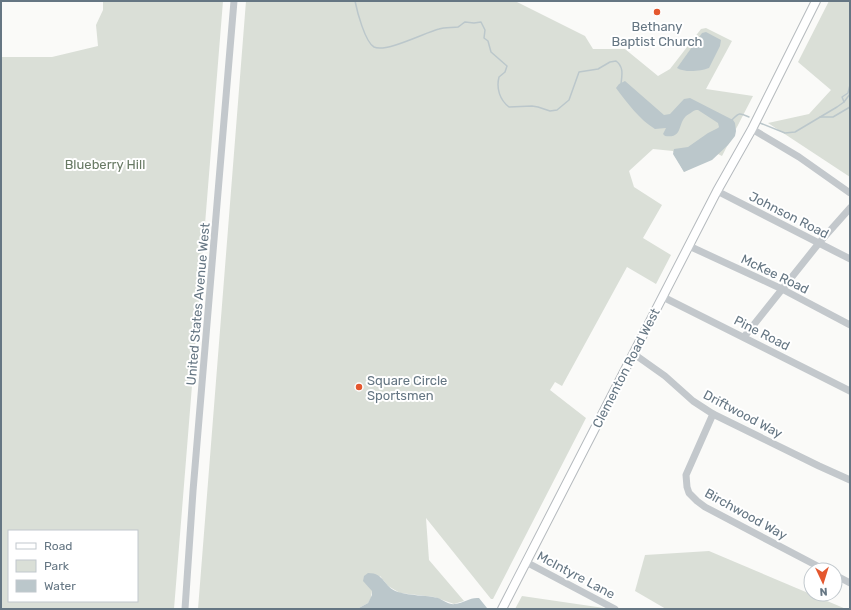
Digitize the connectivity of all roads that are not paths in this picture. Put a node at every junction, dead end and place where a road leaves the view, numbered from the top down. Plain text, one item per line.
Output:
1 (234, 1) edge
2 (816, 1) edge
3 (752, 129) junction
4 (717, 192) junction
5 (850, 193) edge
6 (850, 208) edge
7 (819, 243) junction
8 (689, 246) junction
9 (850, 259) edge
10 (782, 289) junction
11 (663, 297) junction
12 (850, 325) edge
13 (744, 337) junction
14 (634, 354) junction
15 (850, 391) edge
16 (713, 414) junction
17 (850, 480) edge
18 (526, 562) junction
19 (810, 562) edge
20 (185, 609) edge
21 (502, 609) edge
22 (615, 609) edge

1 - 20 street, United States Avenue West
2 - 3 main road, Clementon Road West
3 - 4 main road, Clementon Road West
3 - 5 street
4 - 7 street, Johnson Road
4 - 8 main road, Clementon Road West
6 - 7 street
7 - 9 street, Johnson Road
7 - 10 street
8 - 10 street, McKee Road
8 - 11 main road, Clementon Road West
10 - 12 street, McKee Road
10 - 13 street
11 - 13 street, Pine Road
11 - 14 main road, Clementon Road West
13 - 15 street, Pine Road
14 - 16 street, Driftwood Way
14 - 18 main road, Clementon Road West
16 - 17 street, Driftwood Way
16 - 19 street, Birchwood Way
18 - 21 main road, Clementon Road West
18 - 22 street, McIntyre Lane

